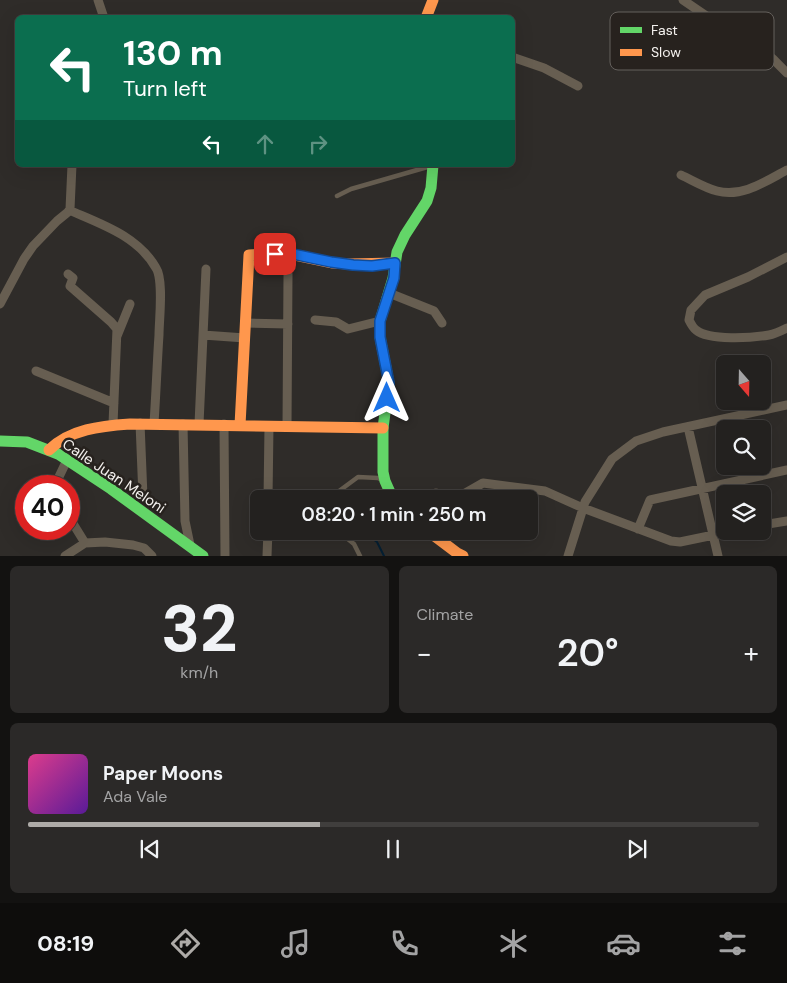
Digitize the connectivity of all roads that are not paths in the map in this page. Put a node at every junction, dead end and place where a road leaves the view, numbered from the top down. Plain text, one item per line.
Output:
1 (98, 0) edge
2 (433, 0) edge
3 (683, 0) edge
4 (701, 12) edge
5 (103, 15) edge
6 (427, 15) edge
7 (515, 58) edge
8 (774, 60) edge
9 (787, 73) edge
10 (578, 86) dead end
11 (72, 167) edge
12 (429, 167) edge
13 (433, 167) edge
14 (787, 170) edge
15 (680, 175) dead end
16 (337, 196) dead end
17 (69, 210) junction
18 (787, 256) edge
19 (395, 263) junction
20 (206, 269) dead end
21 (68, 274) dead end
22 (288, 274) dead end
23 (389, 292) junction
24 (0, 304) edge
25 (130, 304) dead end
26 (315, 320) dead end
27 (380, 321) junction
28 (246, 322) junction
29 (442, 323) dead end
30 (288, 324) junction
31 (787, 328) edge
32 (203, 335) junction
33 (117, 336) junction
34 (245, 338) junction
35 (36, 371) dead end
36 (114, 403) junction
37 (787, 405) edge
38 (140, 423) junction
39 (154, 423) junction
40 (113, 424) junction
41 (183, 424) junction
42 (199, 424) junction
43 (224, 424) junction
44 (240, 425) junction
45 (270, 426) junction
46 (288, 426) junction
47 (688, 427) junction
48 (383, 428) junction
49 (0, 441) edge
50 (49, 450) junction
51 (67, 460) junction
52 (787, 470) edge
53 (60, 475) edge
54 (386, 481) junction
55 (702, 489) junction
56 (268, 490) edge
57 (340, 490) edge
58 (390, 490) edge
59 (470, 490) edge
60 (537, 490) edge
61 (538, 490) edge
62 (143, 496) dead end
63 (583, 508) junction
64 (787, 521) edge
65 (771, 524) edge
66 (638, 529) junction
67 (716, 534) edge
68 (80, 535) edge
69 (713, 535) junction
70 (268, 540) edge
71 (349, 540) edge
72 (440, 540) edge
73 (85, 543) junction
74 (190, 545) junction
75 (65, 556) edge
76 (152, 556) edge
77 (203, 556) edge
78 (225, 556) edge
79 (267, 556) edge
80 (360, 556) edge
81 (463, 556) edge
82 (568, 556) edge
83 (718, 556) edge

1 - 5 street
2 - 6 street
3 - 4 street
7 - 10 street
8 - 9 street
11 - 17 street
12 - 16 lane
13 - 19 street
14 - 15 street
17 - 24 street
17 - 39 street
18 - 31 street
19 - 23 street
19 - 28 street
20 - 32 street
21 - 33 street
22 - 30 street
23 - 27 street
23 - 29 street
25 - 33 street
26 - 27 street
27 - 48 street
28 - 30 street
28 - 34 street
30 - 46 street
32 - 34 street
32 - 42 street
33 - 36 street
34 - 44 street
35 - 36 street
36 - 40 street
37 - 47 street
38 - 39 street
38 - 40 street
38 - 62 street
39 - 41 street
40 - 50 street
41 - 42 street
41 - 74 street
42 - 43 street
43 - 44 street
43 - 78 street
44 - 45 street
45 - 46 street
45 - 56 street
46 - 48 street
47 - 55 street
47 - 63 street
48 - 54 street
49 - 50 street, Calle Juan Meloni
50 - 51 street, Calle Juan Meloni
51 - 53 street
51 - 74 street, Calle Juan Meloni
52 - 55 street
54 - 57 lane
54 - 58 street
55 - 66 street
55 - 69 street
59 - 60 street
61 - 63 street
63 - 66 street
63 - 82 street
64 - 65 street
66 - 69 street
67 - 69 street
68 - 73 street
69 - 83 street
70 - 79 street
71 - 80 lane
72 - 81 street
73 - 75 street
73 - 76 street
74 - 77 street, Calle Juan Meloni

